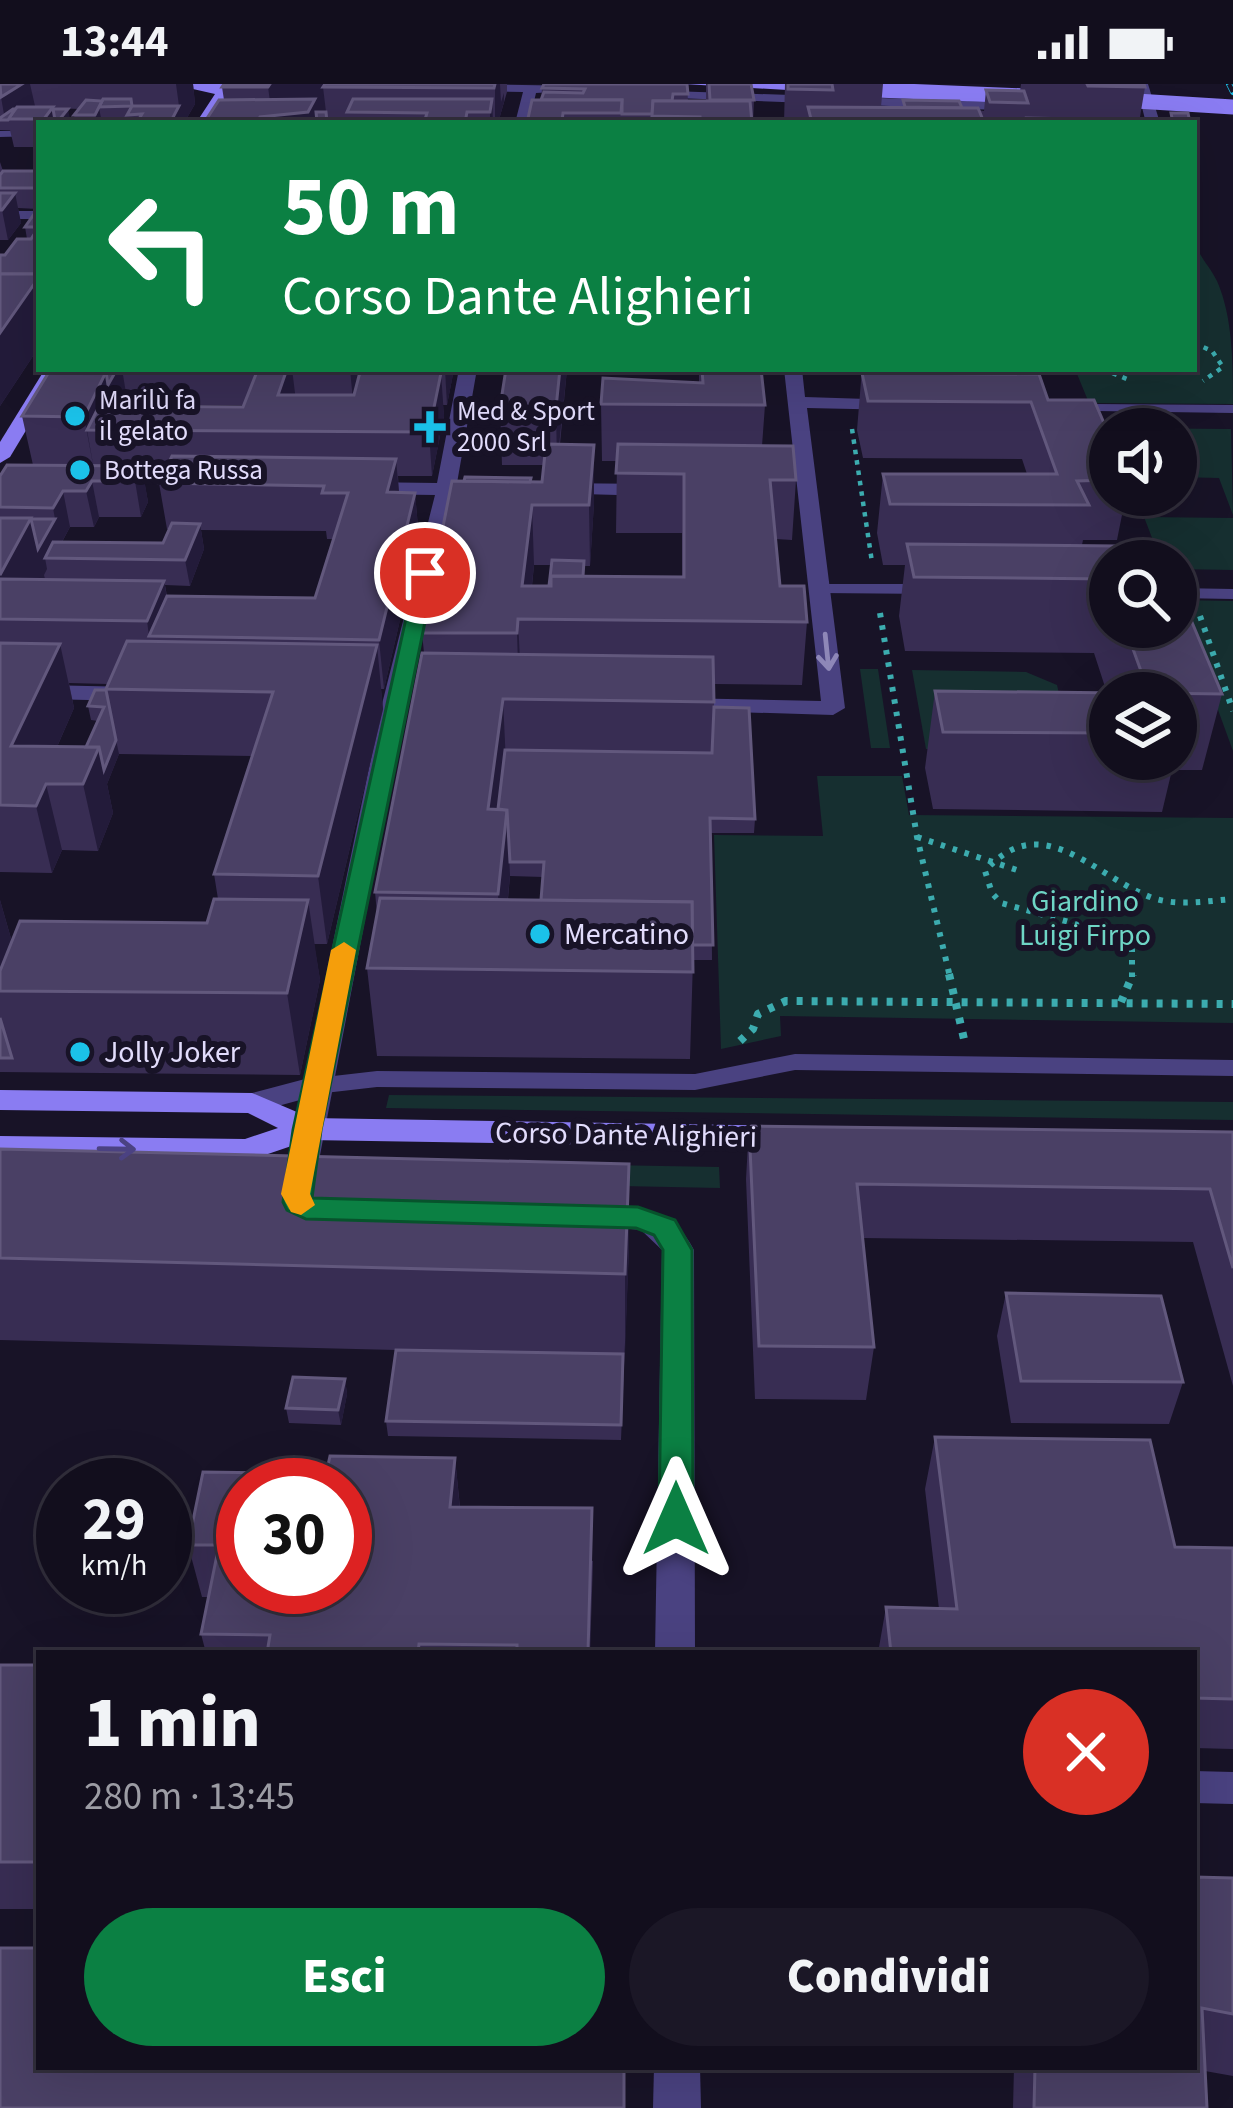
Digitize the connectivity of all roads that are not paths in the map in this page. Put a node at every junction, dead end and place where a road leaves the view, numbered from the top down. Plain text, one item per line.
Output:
1 (177, 84) edge
2 (285, 84) edge
3 (690, 84) edge
4 (883, 84) edge
5 (1142, 84) edge
6 (450, 87) edge
7 (159, 88) dead end
8 (532, 88) junction
9 (262, 89) junction
10 (200, 90) junction
11 (303, 90) edge
12 (223, 91) junction
13 (246, 91) junction
14 (602, 91) edge
15 (626, 92) edge
16 (1088, 95) dead end
17 (767, 98) junction
18 (1233, 104) edge
19 (1048, 108) dead end
20 (1095, 110) edge
21 (1152, 118) edge
22 (205, 120) edge
23 (523, 120) edge
24 (769, 120) edge
25 (0, 134) edge
26 (36, 134) edge
27 (0, 215) edge
28 (36, 215) edge
29 (52, 372) edge
30 (467, 372) edge
31 (793, 372) edge
32 (797, 402) junction
33 (916, 406) edge
34 (1074, 407) edge
35 (1096, 407) joint
36 (1233, 409) edge
37 (0, 458) edge
38 (330, 488) edge
39 (446, 489) junction
40 (491, 489) edge
41 (536, 489) edge
42 (673, 490) edge
43 (820, 588) junction
44 (946, 590) edge
45 (1197, 594) edge
46 (1233, 594) edge
47 (0, 691) edge
48 (163, 695) edge
49 (649, 704) edge
50 (1233, 1068) edge
51 (316, 1087) junction
52 (0, 1100) edge
53 (252, 1102) junction
54 (307, 1130) junction
55 (820, 1137) edge
56 (0, 1148) edge
57 (168, 1150) junction
58 (159, 1185) edge
59 (322, 1209) edge
60 (567, 1216) edge
61 (675, 1650) edge
62 (1197, 1786) edge
63 (1233, 1787) edge
64 (677, 2070) edge
65 (677, 2108) edge

1 - 10 main road
2 - 9 main road
3 - 4 main road, bridge
5 - 21 street
6 - 8 street
7 - 10 main road
8 - 14 street
8 - 23 street
9 - 11 main road
9 - 13 main road
10 - 12 main road
11 - 13 street
12 - 13 main road
12 - 22 main road
15 - 17 street
16 - 18 main road, bridge
17 - 19 street
17 - 24 street
20 - 21 street
25 - 26 lane
27 - 28 street
29 - 37 main road
30 - 39 street
31 - 32 street
32 - 33 street
32 - 43 street
34 - 35 street
35 - 36 lane
38 - 39 street
39 - 40 street
39 - 51 street
41 - 42 street
43 - 44 lane
43 -> 49 street
45 - 46 lane
47 - 48 street
50 - 51 lane, Corso Dante Alighieri
51 - 53 street
51 - 54 street
52 - 53 main road, Corso Dante Alighieri
53 - 54 main road, Corso Dante Alighieri
54 - 55 main road, Corso Dante Alighieri
54 - 57 main road, Corso Dante Alighieri
54 - 59 street
56 -> 57 main road, Corso Dante Alighieri
57 - 58 lane
60 - 61 street
62 - 63 lane
64 - 65 street

